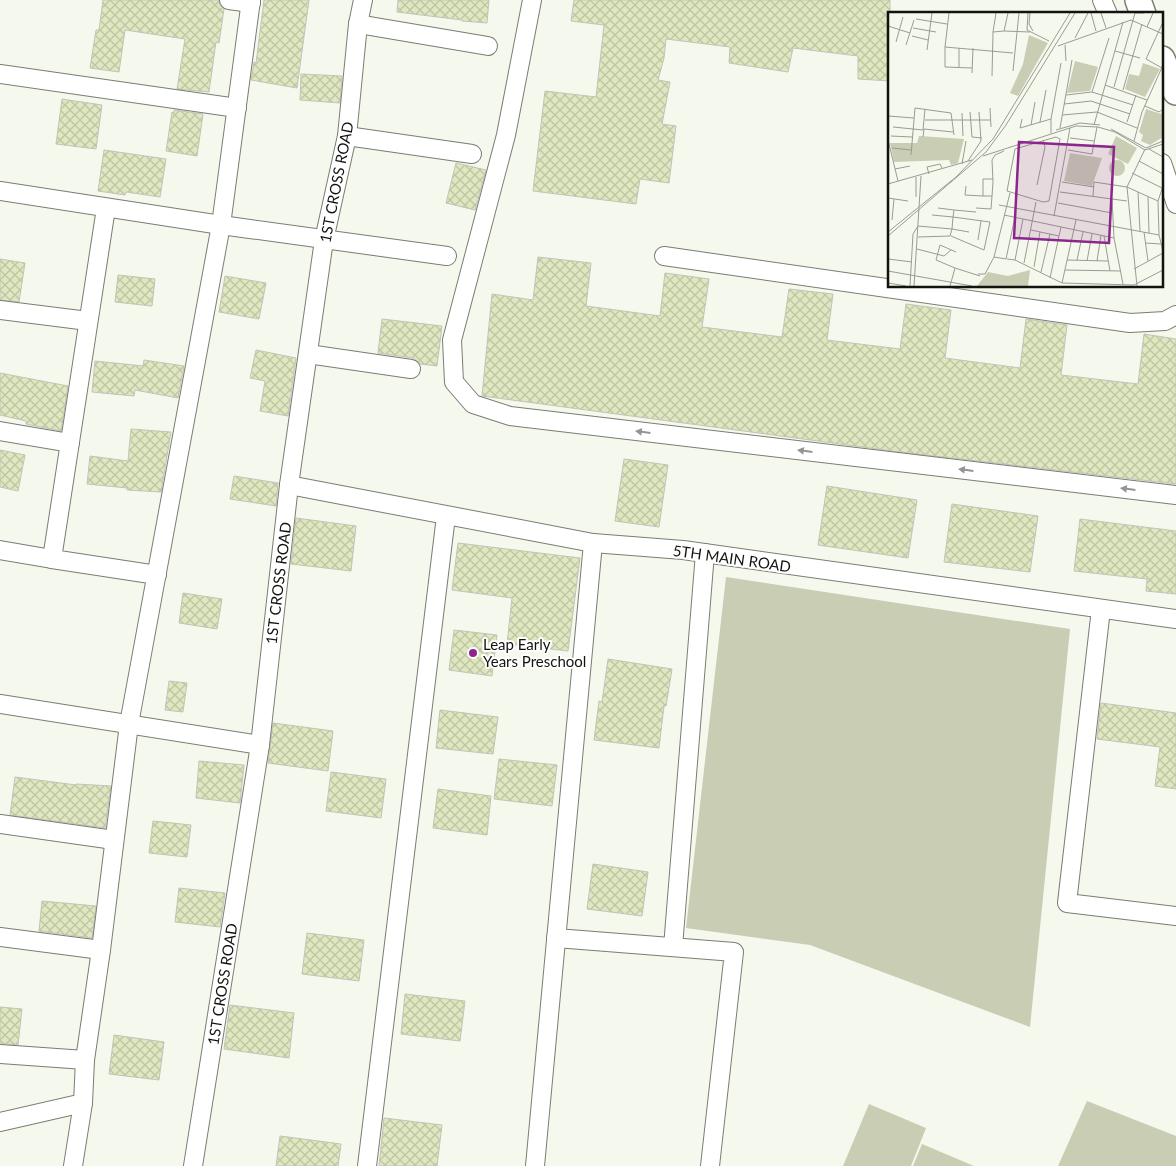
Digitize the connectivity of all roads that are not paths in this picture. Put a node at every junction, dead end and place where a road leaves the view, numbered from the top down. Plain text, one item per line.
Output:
1 (229, 0) edge
2 (363, 0) edge
3 (532, 0) edge
4 (1102, 0) edge
5 (1138, 0) edge
6 (251, 2) edge
7 (1107, 12) edge
8 (1143, 12) edge
9 (358, 24) junction
10 (488, 46) dead end
11 (0, 74) edge
12 (237, 108) junction
13 (347, 136) junction
14 (472, 154) dead end
15 (1164, 169) edge
16 (0, 191) edge
17 (1176, 204) edge
18 (106, 208) junction
19 (222, 225) junction
20 (324, 240) junction
21 (447, 256) dead end
22 (664, 256) dead end
23 (0, 310) edge
24 (1176, 315) edge
25 (88, 321) junction
26 (308, 354) junction
27 (411, 369) dead end
28 (0, 431) edge
29 (70, 443) junction
30 (289, 485) junction
31 (1176, 495) edge
32 (446, 516) junction
33 (593, 543) junction
34 (0, 550) edge
35 (705, 554) junction
36 (52, 559) junction
37 (157, 574) junction
38 (1101, 609) junction
39 (1176, 619) edge
40 (0, 704) edge
41 (129, 724) junction
42 (260, 745) junction
43 (0, 824) edge
44 (114, 840) junction
45 (1176, 916) edge
46 (0, 937) edge
47 (556, 938) junction
48 (673, 947) junction
49 (101, 950) junction
50 (0, 1054) edge
51 (86, 1060) junction
52 (83, 1104) junction
53 (0, 1122) edge
54 (73, 1166) edge
55 (193, 1166) edge
56 (367, 1166) edge
57 (535, 1166) edge
58 (710, 1166) edge

1 - 6 street
2 - 9 street, 1ST CROSS ROAD
31 -> 3 street
4 - 7 street
5 - 8 main road
6 - 12 street
9 - 10 street
9 - 13 street, 1ST CROSS ROAD
11 - 12 street
12 - 19 street
13 - 14 street
13 - 20 street, 1ST CROSS ROAD
15 - 17 street
16 - 18 street
18 - 19 street
18 - 25 street
19 - 20 street
19 - 37 street
20 - 21 street
20 - 26 street, 1ST CROSS ROAD
22 - 24 street
23 - 25 street
25 - 29 street
26 - 27 street
26 - 30 street, 1ST CROSS ROAD
28 - 29 street
29 - 36 street
30 - 32 street, 5TH MAIN ROAD
30 - 42 street, 1ST CROSS ROAD
32 - 33 street, 5TH MAIN ROAD
32 - 56 street
33 - 35 street, 5TH MAIN ROAD
33 - 47 street
34 - 36 street
35 - 38 street, 5TH MAIN ROAD
35 - 48 street
36 - 37 street
37 - 41 street
38 - 39 street, 5TH MAIN ROAD
38 - 45 street
40 - 41 street
41 - 42 street
41 - 44 street
42 - 55 street, 1ST CROSS ROAD
43 - 44 street
44 - 49 street
46 - 49 street
47 - 48 street
47 - 57 street
48 - 58 street
49 - 51 street
50 - 51 street
51 - 52 street
52 - 53 street
52 - 54 street

